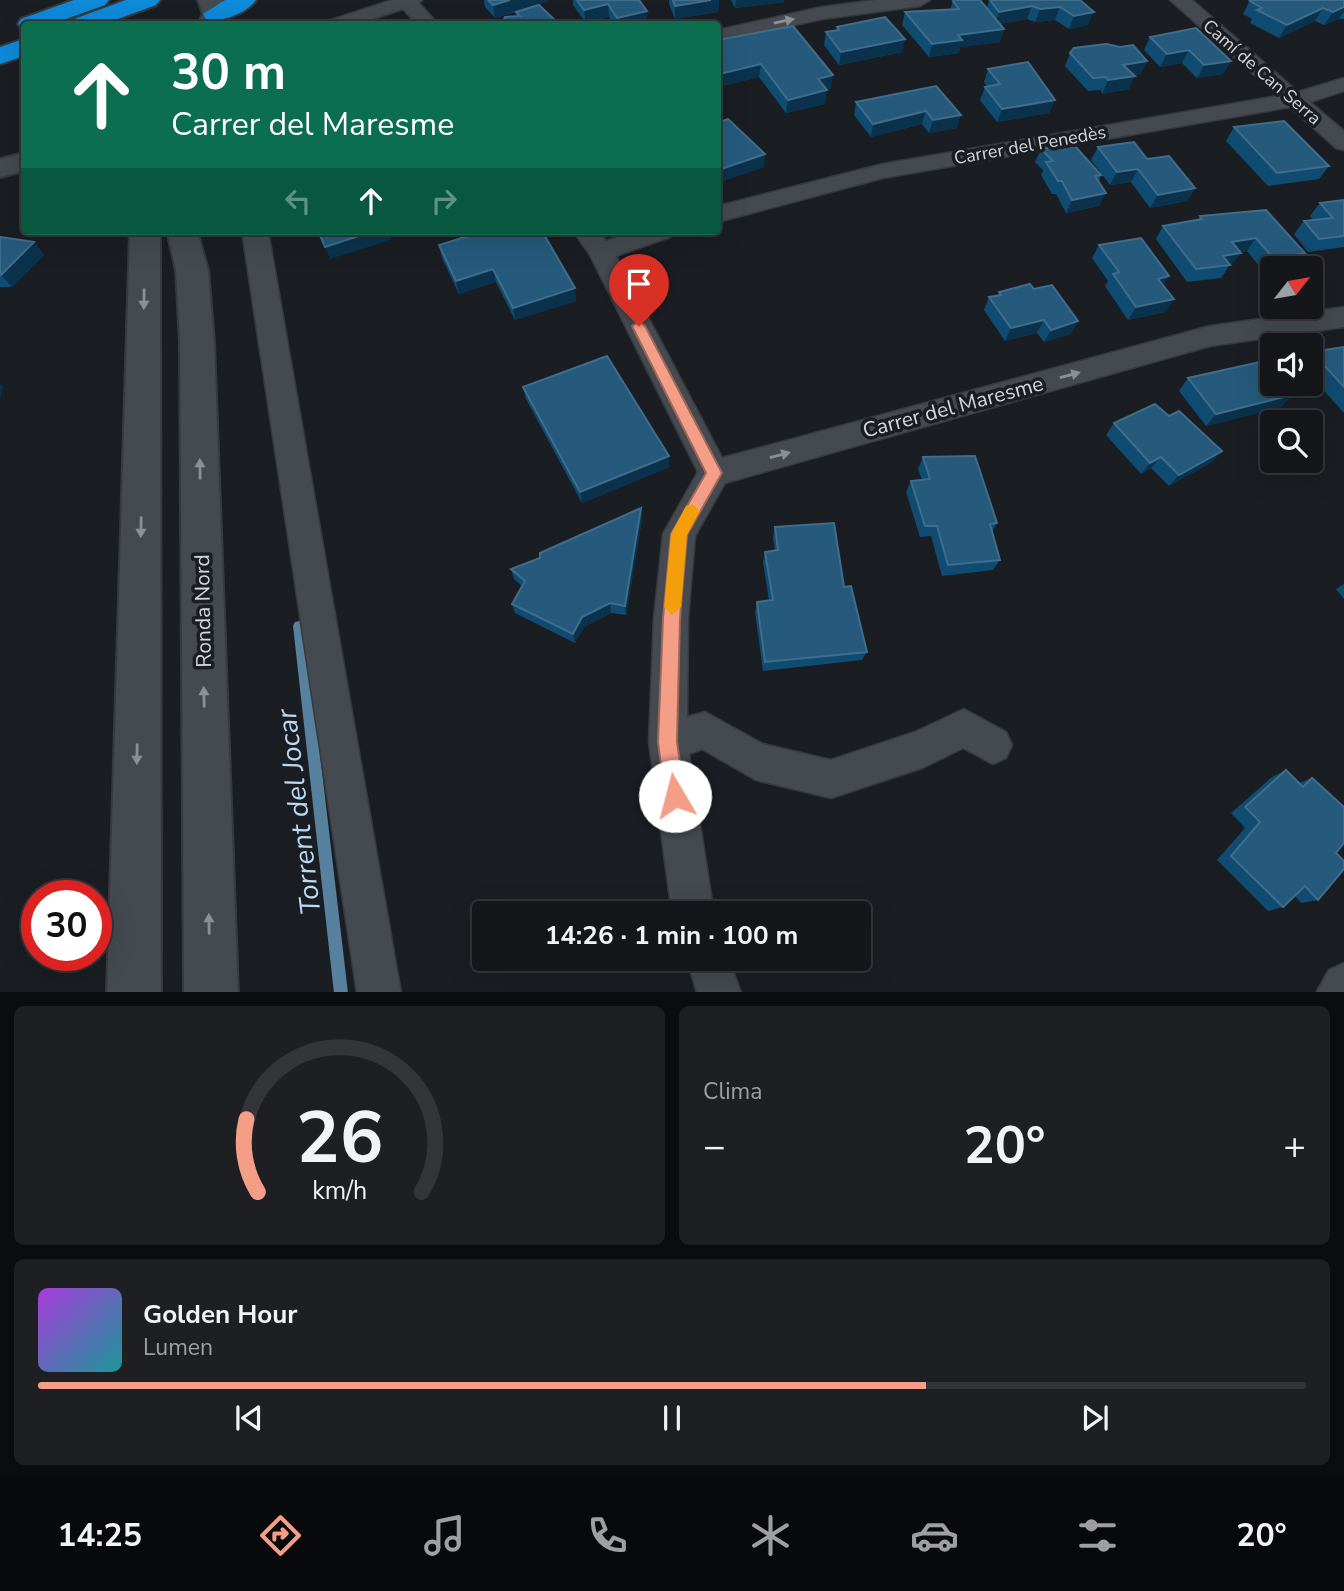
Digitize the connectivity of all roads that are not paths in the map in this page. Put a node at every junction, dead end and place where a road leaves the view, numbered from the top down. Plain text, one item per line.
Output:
1 (97, 0) edge
2 (148, 0) edge
3 (244, 0) edge
4 (920, 0) edge
5 (1180, 0) edge
6 (410, 1) edge
7 (212, 13) edge
8 (38, 21) edge
9 (91, 21) edge
10 (347, 21) edge
11 (426, 21) edge
12 (21, 28) edge
13 (721, 35) edge
14 (0, 36) edge
15 (21, 48) edge
16 (0, 56) edge
17 (1344, 84) edge
18 (1295, 100) junction
19 (1344, 143) edge
20 (21, 163) edge
21 (0, 168) edge
22 (721, 213) edge
23 (145, 235) edge
24 (183, 235) edge
25 (257, 235) edge
26 (637, 235) edge
27 (594, 242) edge
28 (1344, 317) edge
29 (714, 473) junction
30 (668, 742) junction
31 (993, 745) dead end
32 (691, 901) edge
33 (712, 971) edge
34 (1344, 985) edge
35 (134, 992) edge
36 (211, 992) edge
37 (379, 992) edge
38 (719, 992) edge
39 (1339, 992) edge

1 - 8 highway
2 - 9 highway
3 - 7 highway
13 -> 4 street
5 - 18 street, Camí de Can Serra
6 - 10 street
6 - 11 street
12 - 14 highway
15 - 16 highway
17 - 18 street, Carrer del Penedès
18 - 19 street, Camí de Can Serra
18 - 22 street, Carrer del Penedès
20 - 21 main road
23 -> 35 main road
36 -> 24 main road, Ronda Nord
25 - 37 street
26 - 27 street
27 - 29 street
29 -> 28 street, Carrer del Maresme
29 - 30 street
30 - 31 street
30 - 32 street
33 - 38 street
34 - 39 street

